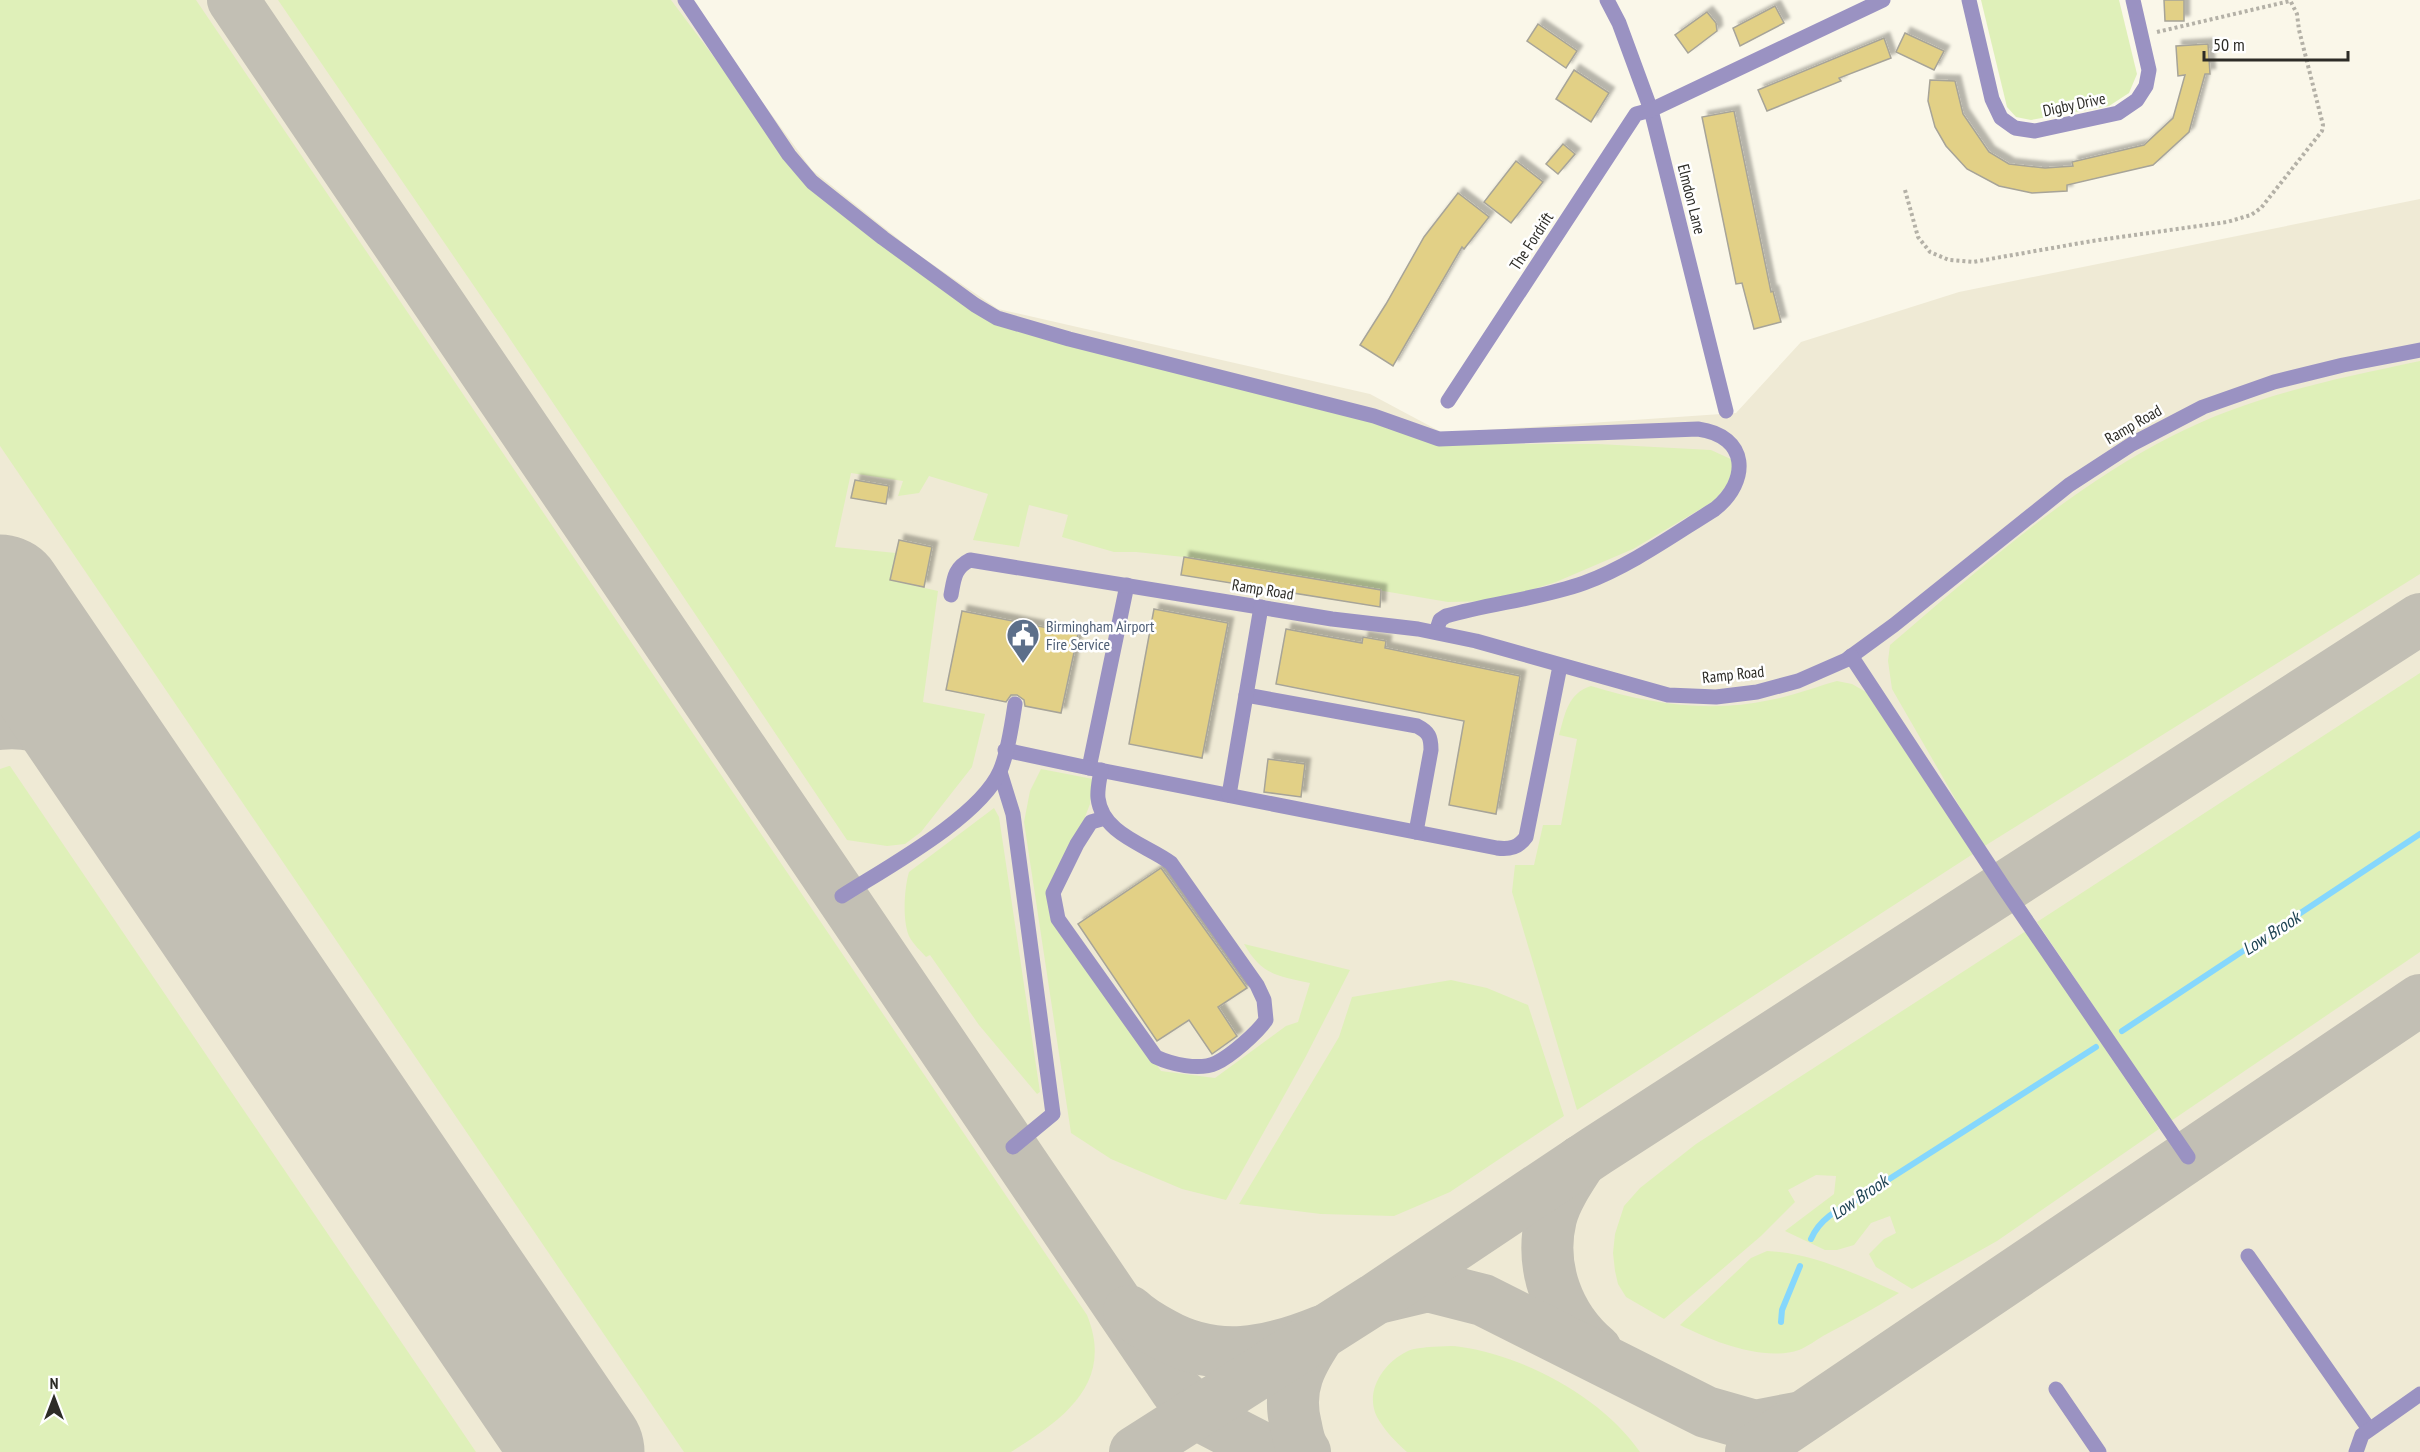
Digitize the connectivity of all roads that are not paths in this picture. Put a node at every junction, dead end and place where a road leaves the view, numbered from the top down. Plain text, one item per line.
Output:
1 (685, 0) edge
2 (1607, 0) edge
3 (1883, 0) edge
4 (1968, 0) edge
5 (2133, 0) edge
6 (1651, 110) junction
7 (2420, 350) edge
8 (1448, 401) dead end
9 (1726, 411) dead end
10 (1127, 585) junction
11 (951, 595) dead end
12 (1261, 607) junction
13 (1436, 632) junction
14 (1851, 656) junction
15 (1560, 666) junction
16 (1246, 695) junction
17 (1016, 704) dead end
18 (1005, 750) junction
19 (1095, 769) junction
20 (1000, 771) junction
21 (1229, 795) junction
22 (1105, 818) junction
23 (1416, 832) junction
24 (842, 896) dead end
25 (1012, 1147) dead end
26 (2188, 1157) dead end
27 (2248, 1256) dead end
28 (2056, 1389) dead end
29 (2420, 1394) edge
30 (2369, 1429) junction
31 (2099, 1452) edge
32 (2356, 1452) edge

1 - 13 street
2 - 6 street, Elmdon Lane
3 - 6 street
4 - 5 street, Digby Drive
6 - 8 street, The Fordrift
6 - 9 street, Elmdon Lane
7 - 14 street, Ramp Road
10 - 11 street, Ramp Road
10 - 12 street, Ramp Road
10 - 19 street
12 - 13 street, Ramp Road
12 - 16 street
13 - 15 street, Ramp Road
14 - 15 street, Ramp Road
14 - 26 street
15 - 23 street
16 - 21 street
16 - 23 street
17 - 18 street
18 - 19 street
18 - 20 street
19 - 21 street
19 - 22 street
20 - 24 street
20 - 25 street
21 - 23 street
22 - 22 street
27 - 30 street
28 - 31 street
29 - 30 street
30 - 32 street

